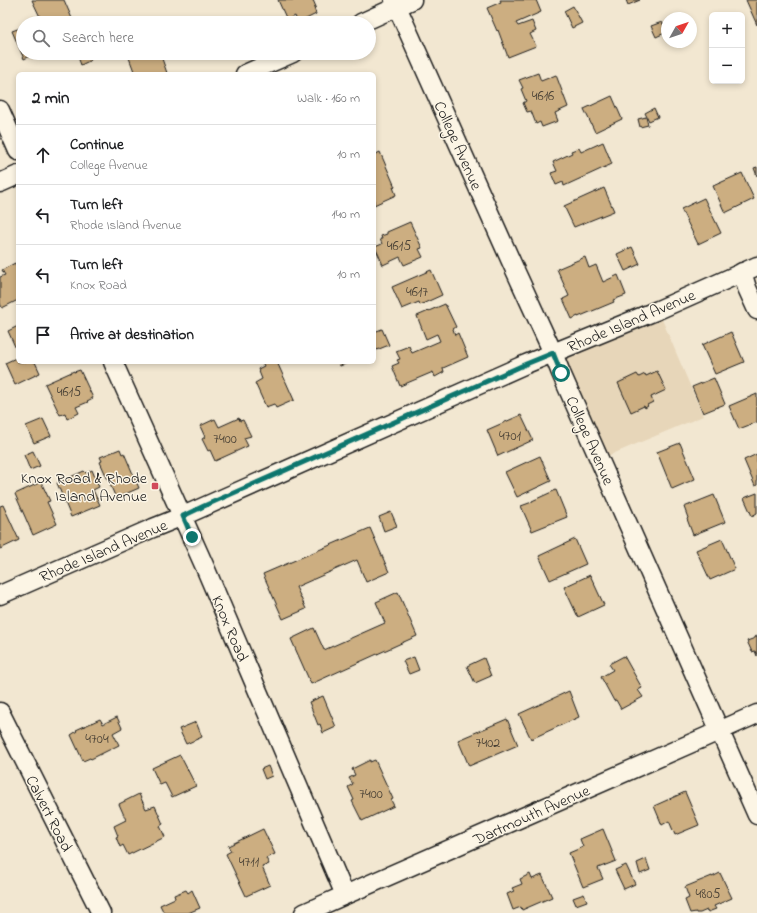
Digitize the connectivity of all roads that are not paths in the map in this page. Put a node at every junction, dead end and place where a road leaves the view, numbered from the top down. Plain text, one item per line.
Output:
1 (401, 2) edge
2 (374, 16) edge
3 (277, 60) edge
4 (250, 72) edge
5 (0, 110) edge
6 (16, 146) edge
7 (16, 176) edge
8 (0, 183) edge
9 (749, 269) edge
10 (757, 310) edge
11 (553, 353) junction
12 (114, 364) edge
13 (183, 516) junction
14 (0, 595) edge
15 (0, 712) edge
16 (757, 714) edge
17 (719, 731) junction
18 (757, 815) edge
19 (345, 895) junction
20 (101, 913) edge
21 (304, 913) edge

1 - 2 street
1 - 11 street, College Avenue
3 - 4 street
5 - 6 street
7 - 8 street
9 - 10 street
9 - 11 street, Rhode Island Avenue
11 - 13 street, Rhode Island Avenue
11 - 17 street, College Avenue
12 - 13 street, Knox Road
13 - 14 street, Rhode Island Avenue
13 - 19 street, Knox Road
15 - 20 street, Calvert Road
16 - 17 street, Dartmouth Avenue
17 - 18 street, College Avenue
17 - 19 street, Dartmouth Avenue
19 - 21 street, Dartmouth Avenue

